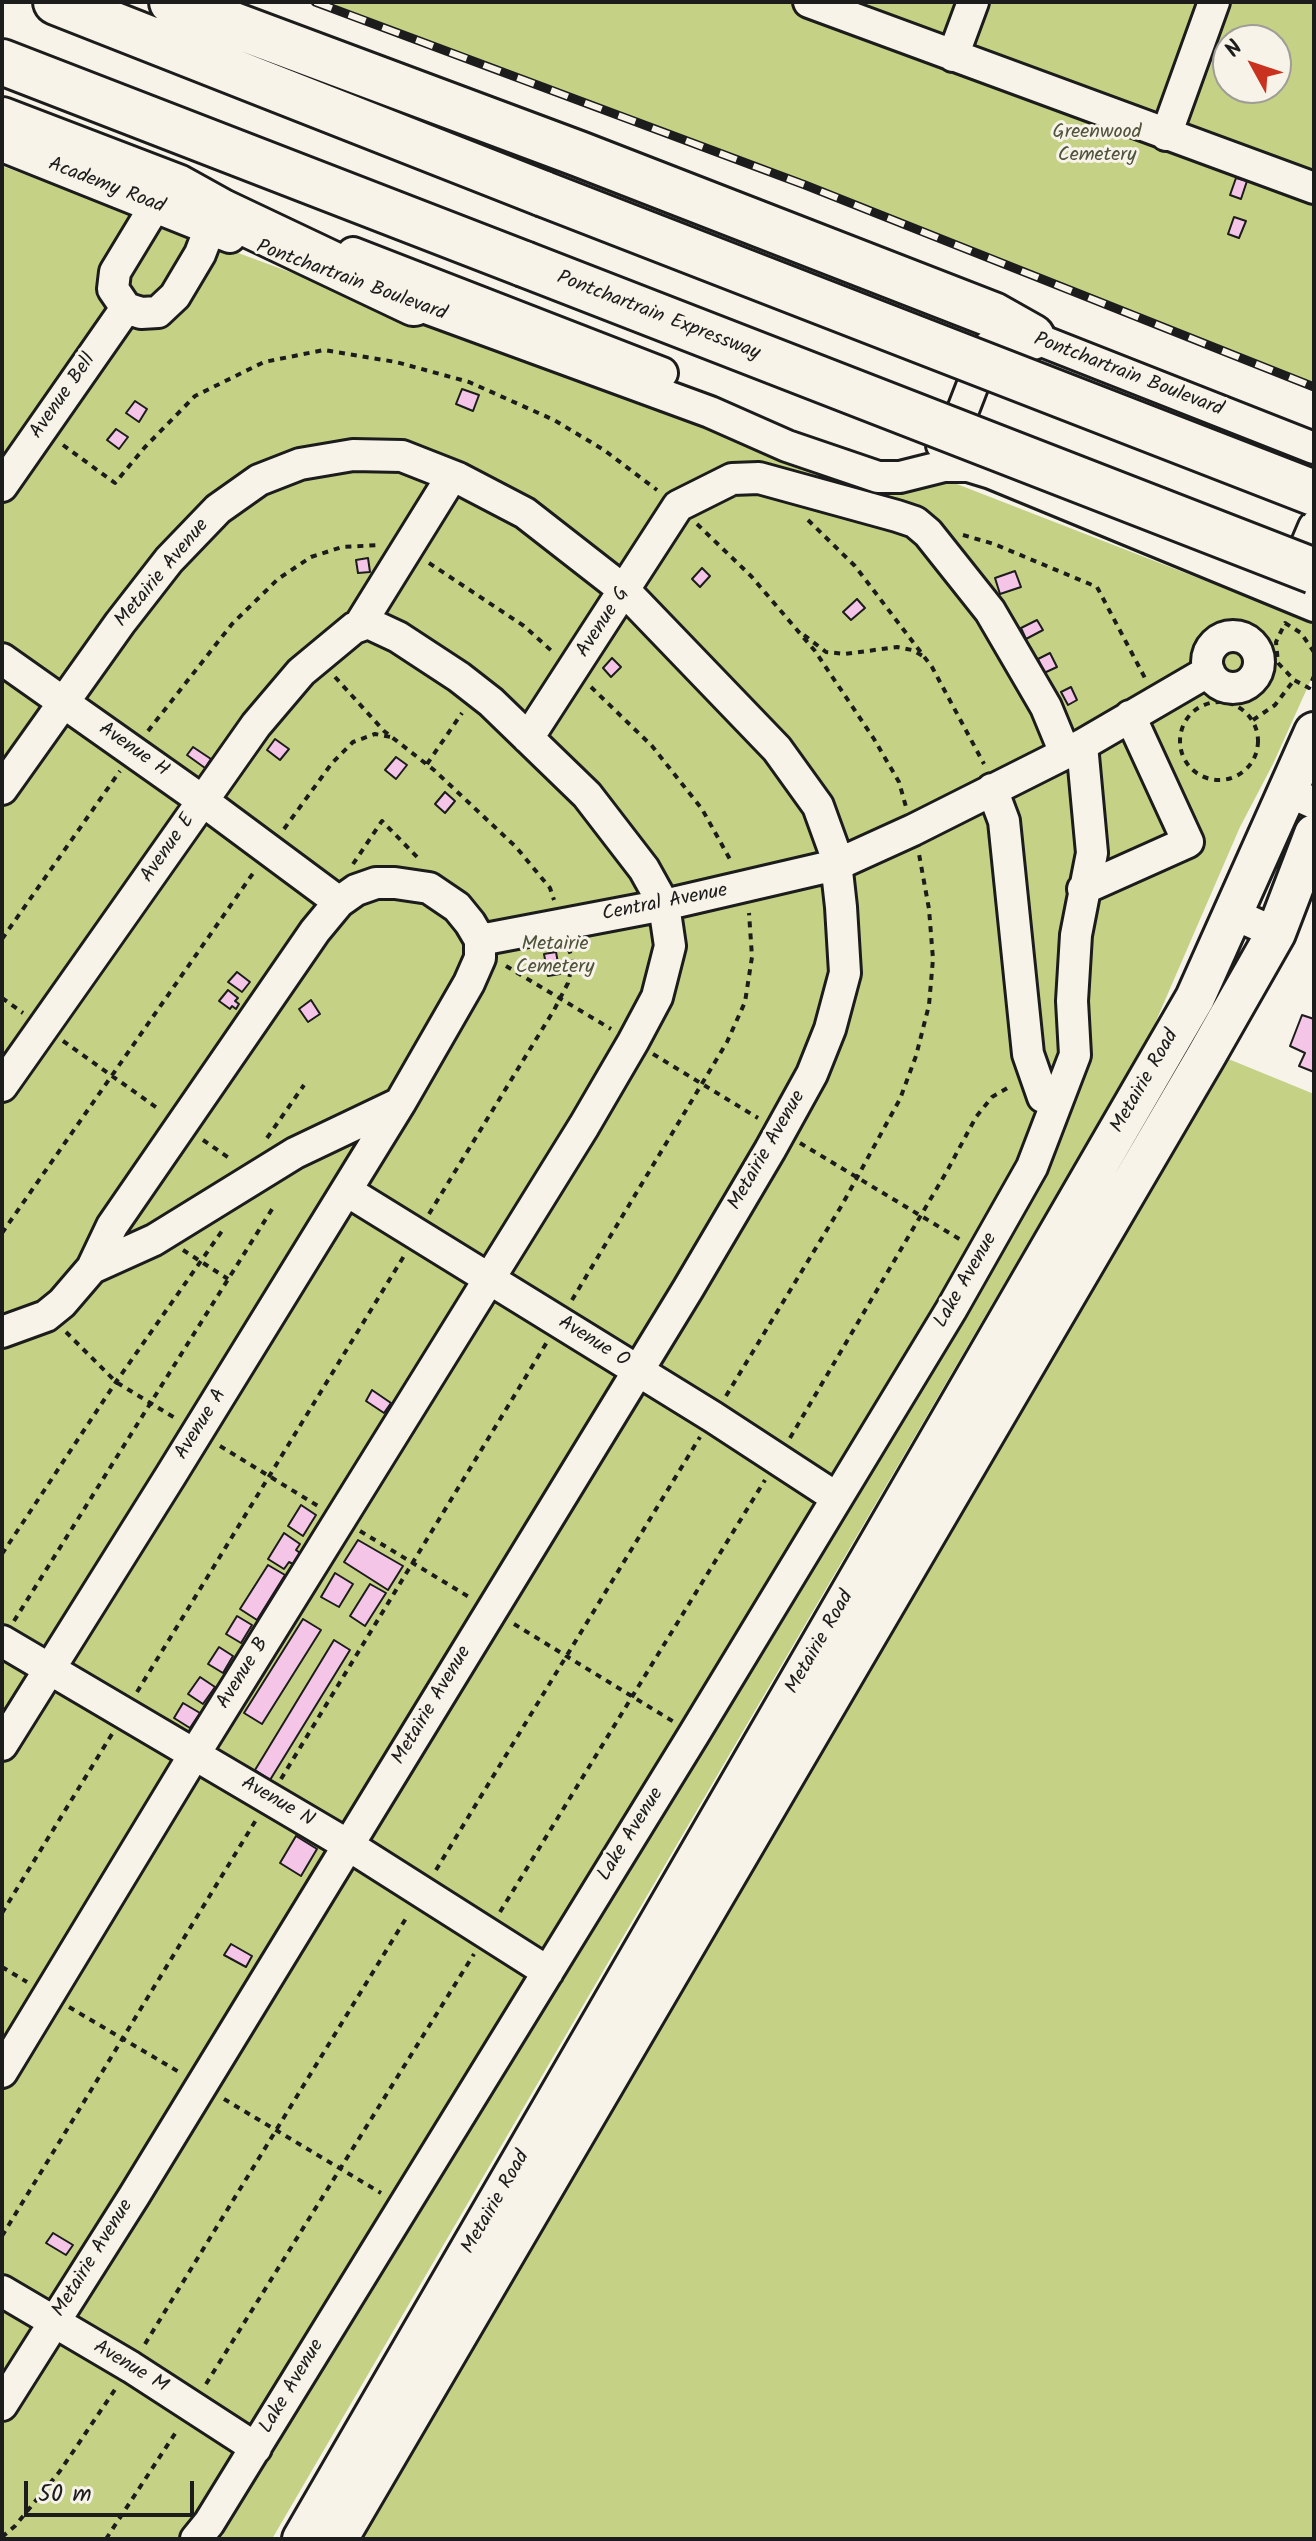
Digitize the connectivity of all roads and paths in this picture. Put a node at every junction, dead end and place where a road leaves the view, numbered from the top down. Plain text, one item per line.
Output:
1 (56, 2) edge
2 (172, 2) edge
3 (809, 2) edge
4 (973, 2) edge
5 (1214, 2) edge
6 (953, 56) junction
7 (2, 62) edge
8 (2, 120) edge
9 (1166, 135) junction
10 (2, 146) edge
11 (1314, 188) edge
12 (155, 206) junction
13 (210, 228) junction
14 (282, 239) junction
15 (414, 303) junction
16 (126, 308) junction
17 (1032, 337) junction
18 (41, 430) junction
19 (953, 436) junction
20 (1314, 448) edge
21 (968, 466) junction
22 (452, 476) junction
23 (2, 486) edge
24 (1314, 493) edge
25 (678, 506) junction
26 (799, 512) dead end
27 (915, 522) junction
28 (1314, 527) edge
29 (1300, 582) edge
30 (625, 591) junction
31 (1314, 606) edge
32 (788, 619) junction
33 (357, 627) junction
34 (1314, 652) edge
35 (317, 657) junction
36 (925, 657) junction
37 (2, 659) edge
38 (1268, 660) junction
39 (1314, 676) edge
40 (1294, 680) junction
41 (477, 691) junction
42 (1157, 700) junction
43 (63, 703) junction
44 (1130, 716) junction
45 (1253, 720) junction
46 (1314, 732) edge
47 (394, 738) junction
48 (528, 738) junction
49 (1074, 749) junction
50 (427, 764) junction
51 (2, 789) edge
52 (992, 789) junction
53 (1301, 797) edge
54 (203, 801) junction
55 (913, 830) junction
56 (1314, 834) edge
57 (269, 850) junction
58 (836, 865) junction
59 (1083, 889) junction
60 (339, 902) junction
61 (664, 905) junction
62 (1231, 913) junction
63 (561, 924) junction
64 (1276, 933) junction
65 (480, 945) junction
66 (2, 998) edge
67 (560, 998) junction
68 (43, 1027) junction
69 (633, 1042) junction
70 (112, 1075) junction
71 (304, 1085) dead end
72 (2, 1086) edge
73 (1043, 1100) junction
74 (400, 1103) junction
75 (182, 1125) junction
76 (780, 1131) junction
77 (251, 1174) junction
78 (858, 1178) junction
79 (347, 1191) junction
80 (274, 1206) dead end
81 (921, 1216) junction
82 (225, 1226) dead end
83 (2, 1233) edge
84 (418, 1234) junction
85 (161, 1235) junction
86 (983, 1253) junction
87 (202, 1262) junction
88 (92, 1268) junction
89 (490, 1278) junction
90 (228, 1279) junction
91 (2, 1332) edge
92 (637, 1370) junction
93 (713, 1417) junction
94 (777, 1460) junction
95 (837, 1498) junction
96 (2, 1554) edge
97 (6, 1634) edge
98 (48, 1670) junction
99 (124, 1714) junction
100 (2, 1745) edge
101 (194, 1755) junction
102 (348, 1845) junction
103 (423, 1891) junction
104 (2, 1913) edge
105 (488, 1932) junction
106 (548, 1972) junction
107 (2, 2072) edge
108 (2, 2291) edge
109 (54, 2323) junction
110 (131, 2367) junction
111 (2, 2405) edge
112 (192, 2406) junction
113 (256, 2448) junction
114 (2, 2537) edge
115 (106, 2539) edge
116 (196, 2539) edge
117 (302, 2539) edge
118 (338, 2539) edge

1 - 24 highway, bridge
2 - 17 highway
3 - 6 street
4 - 6 street
5 - 9 street
6 - 9 street
7 - 29 highway, Pontchartrain Expressway, bridge
8 - 14 highway
9 - 11 street
10 - 12 street, Academy Road
12 - 13 street, Academy Road
12 - 16 street
13 - 14 street, Pontchartrain Boulevard
13 - 15 street, Pontchartrain Boulevard
13 - 16 street
14 - 15 highway
14 - 19 street, Pontchartrain Boulevard
15 - 21 street, Pontchartrain Boulevard
16 - 18 street, Avenue Bell
17 - 19 street, Pontchartrain Boulevard
17 - 20 street, Pontchartrain Boulevard
18 - 23 street, Avenue Bell
18 - 25 path
19 - 21 street
21 - 29 street, Pontchartrain Boulevard
22 - 30 street, Metairie Avenue
22 - 33 street
22 - 43 street, Metairie Avenue
25 - 27 street
25 - 30 street, Avenue G
25 - 32 path
26 - 36 path
27 - 42 path
27 - 49 street, Lake Avenue
28 - 29 street
29 - 31 street, Pontchartrain Boulevard
30 - 48 street, Avenue G
30 - 58 street, Metairie Avenue
32 - 36 path
32 - 55 path
33 - 35 street, Avenue E
33 - 41 street
34 - 38 path
35 - 47 path
35 - 54 street, Avenue E
36 - 52 path
37 - 43 street, Avenue H
38 - 40 path
38 - 42 street, Central Avenue
39 - 40 path
40 - 45 path
41 - 48 street
41 - 50 path
42 - 44 street, Central Avenue
43 - 51 street, Metairie Avenue
43 - 54 street, Avenue H
44 - 49 street, Central Avenue
44 - 59 street
45 - 45 path
46 - 53 main road, Metairie Road
47 - 50 path
47 - 57 path
48 - 61 street
49 - 52 street, Central Avenue
49 - 59 street, Lake Avenue
50 - 63 path
52 - 55 street, Central Avenue
52 - 73 street
53 - 62 main road, Metairie Road
54 - 57 street, Avenue H
54 - 68 street, Avenue E
55 - 58 street, Central Avenue
55 - 78 path
56 - 64 main road, Metairie Road
57 - 60 street, Avenue H
57 - 70 path
58 - 61 street, Central Avenue
58 - 76 street, Metairie Avenue
59 - 73 street, Lake Avenue
60 - 65 street
60 - 75 street
61 - 63 street, Central Avenue
61 - 69 street
62 - 64 street
62 - 117 main road, Metairie Road
63 - 65 street, Central Avenue
63 - 67 path
64 - 118 main road, Metairie Road
65 - 67 path
65 - 74 street
66 - 68 path
67 - 69 path
67 - 84 path
68 - 70 path
68 - 72 street, Avenue E
69 - 76 path
69 - 89 street
70 - 75 path
70 - 83 path
71 - 77 path
73 - 81 path
73 - 86 street, Lake Avenue
74 - 77 street
74 - 79 street, Avenue A
75 - 77 path
75 - 88 street
76 - 78 path
76 - 92 street, Metairie Avenue
77 - 85 street
78 - 81 path
78 - 93 path
79 - 84 street, Avenue O
79 - 98 street, Avenue A
80 - 90 path
81 - 86 path
81 - 94 path
82 - 87 path
84 - 89 street, Avenue O
84 - 99 path
85 - 87 path
85 - 88 street
86 - 95 street, Lake Avenue
87 - 90 path
87 - 96 path
88 - 91 street
89 - 92 street, Avenue O
89 - 101 street, Avenue B
90 - 97 path
92 - 93 street, Avenue O
92 - 102 street, Metairie Avenue
93 - 94 street, Avenue O
93 - 103 path
94 - 95 street, Avenue O
94 - 105 path
95 - 106 street, Lake Avenue
97 - 98 street, Avenue N
98 - 99 street, Avenue N
98 - 100 street, Avenue A
99 - 101 street, Avenue N
99 - 104 path
101 - 102 street, Avenue N
101 - 107 street, Avenue B
102 - 103 street, Avenue N
102 - 109 street, Metairie Avenue
103 - 105 street, Avenue N
103 - 110 path
105 - 106 street, Avenue N
105 - 112 path
106 - 113 street, Lake Avenue
108 - 109 street, Avenue M
109 - 110 street, Avenue M
109 - 111 street, Metairie Avenue
110 - 112 street, Avenue M
110 - 114 path
112 - 113 street, Avenue M
112 - 115 path
113 - 116 street, Lake Avenue

